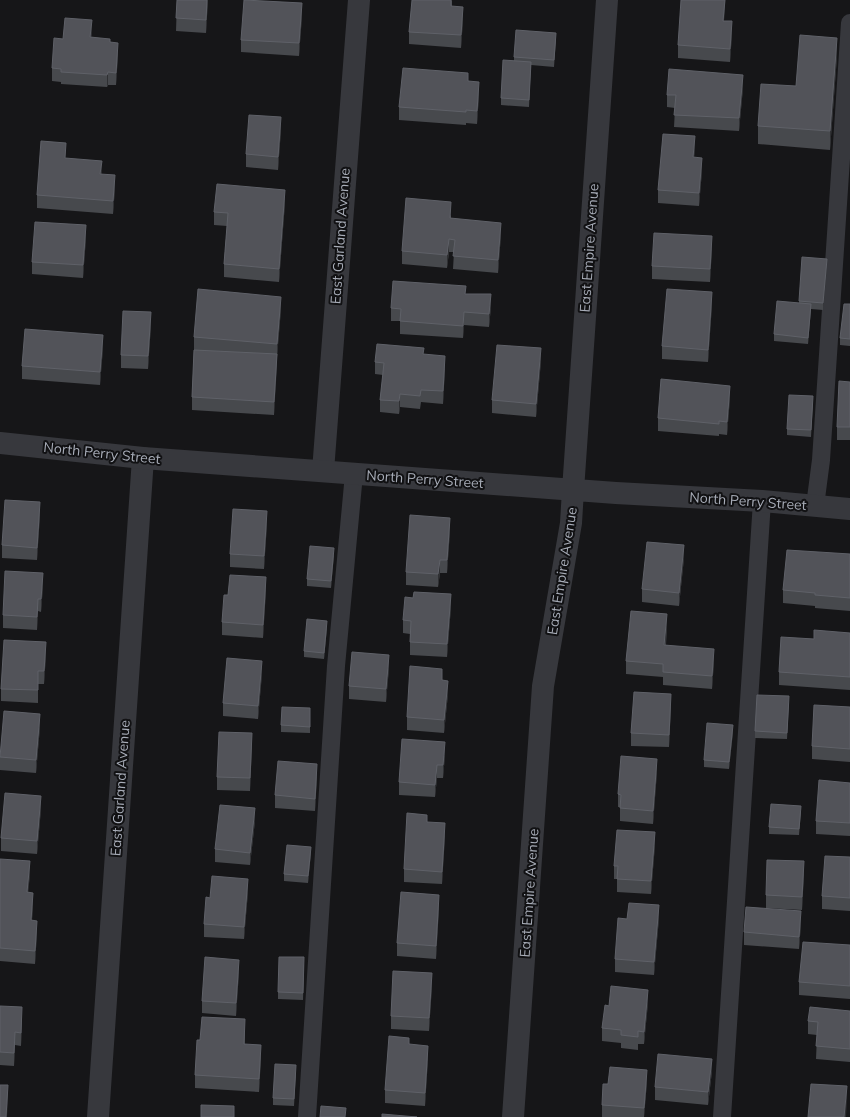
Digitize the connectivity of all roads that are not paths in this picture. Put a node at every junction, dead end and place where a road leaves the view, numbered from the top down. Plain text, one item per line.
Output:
1 (358, 0) edge
2 (607, 0) edge
3 (850, 23) edge
4 (0, 443) edge
5 (143, 458) junction
6 (323, 471) junction
7 (354, 474) junction
8 (573, 490) junction
9 (762, 501) junction
10 (815, 506) junction
11 (850, 508) edge
12 (98, 1117) edge
13 (307, 1117) edge
14 (513, 1117) edge
15 (722, 1117) edge

1 - 6 street, East Garland Avenue
2 - 8 street, East Empire Avenue
3 - 10 lane
4 - 5 street, North Perry Street
5 - 6 street, North Perry Street
5 - 12 street, East Garland Avenue
6 - 7 street, North Perry Street
7 - 8 street, North Perry Street
7 - 13 lane
8 - 9 street, North Perry Street
8 - 14 street, East Empire Avenue
9 - 10 street, North Perry Street
9 - 15 lane
10 - 11 street, North Perry Street

